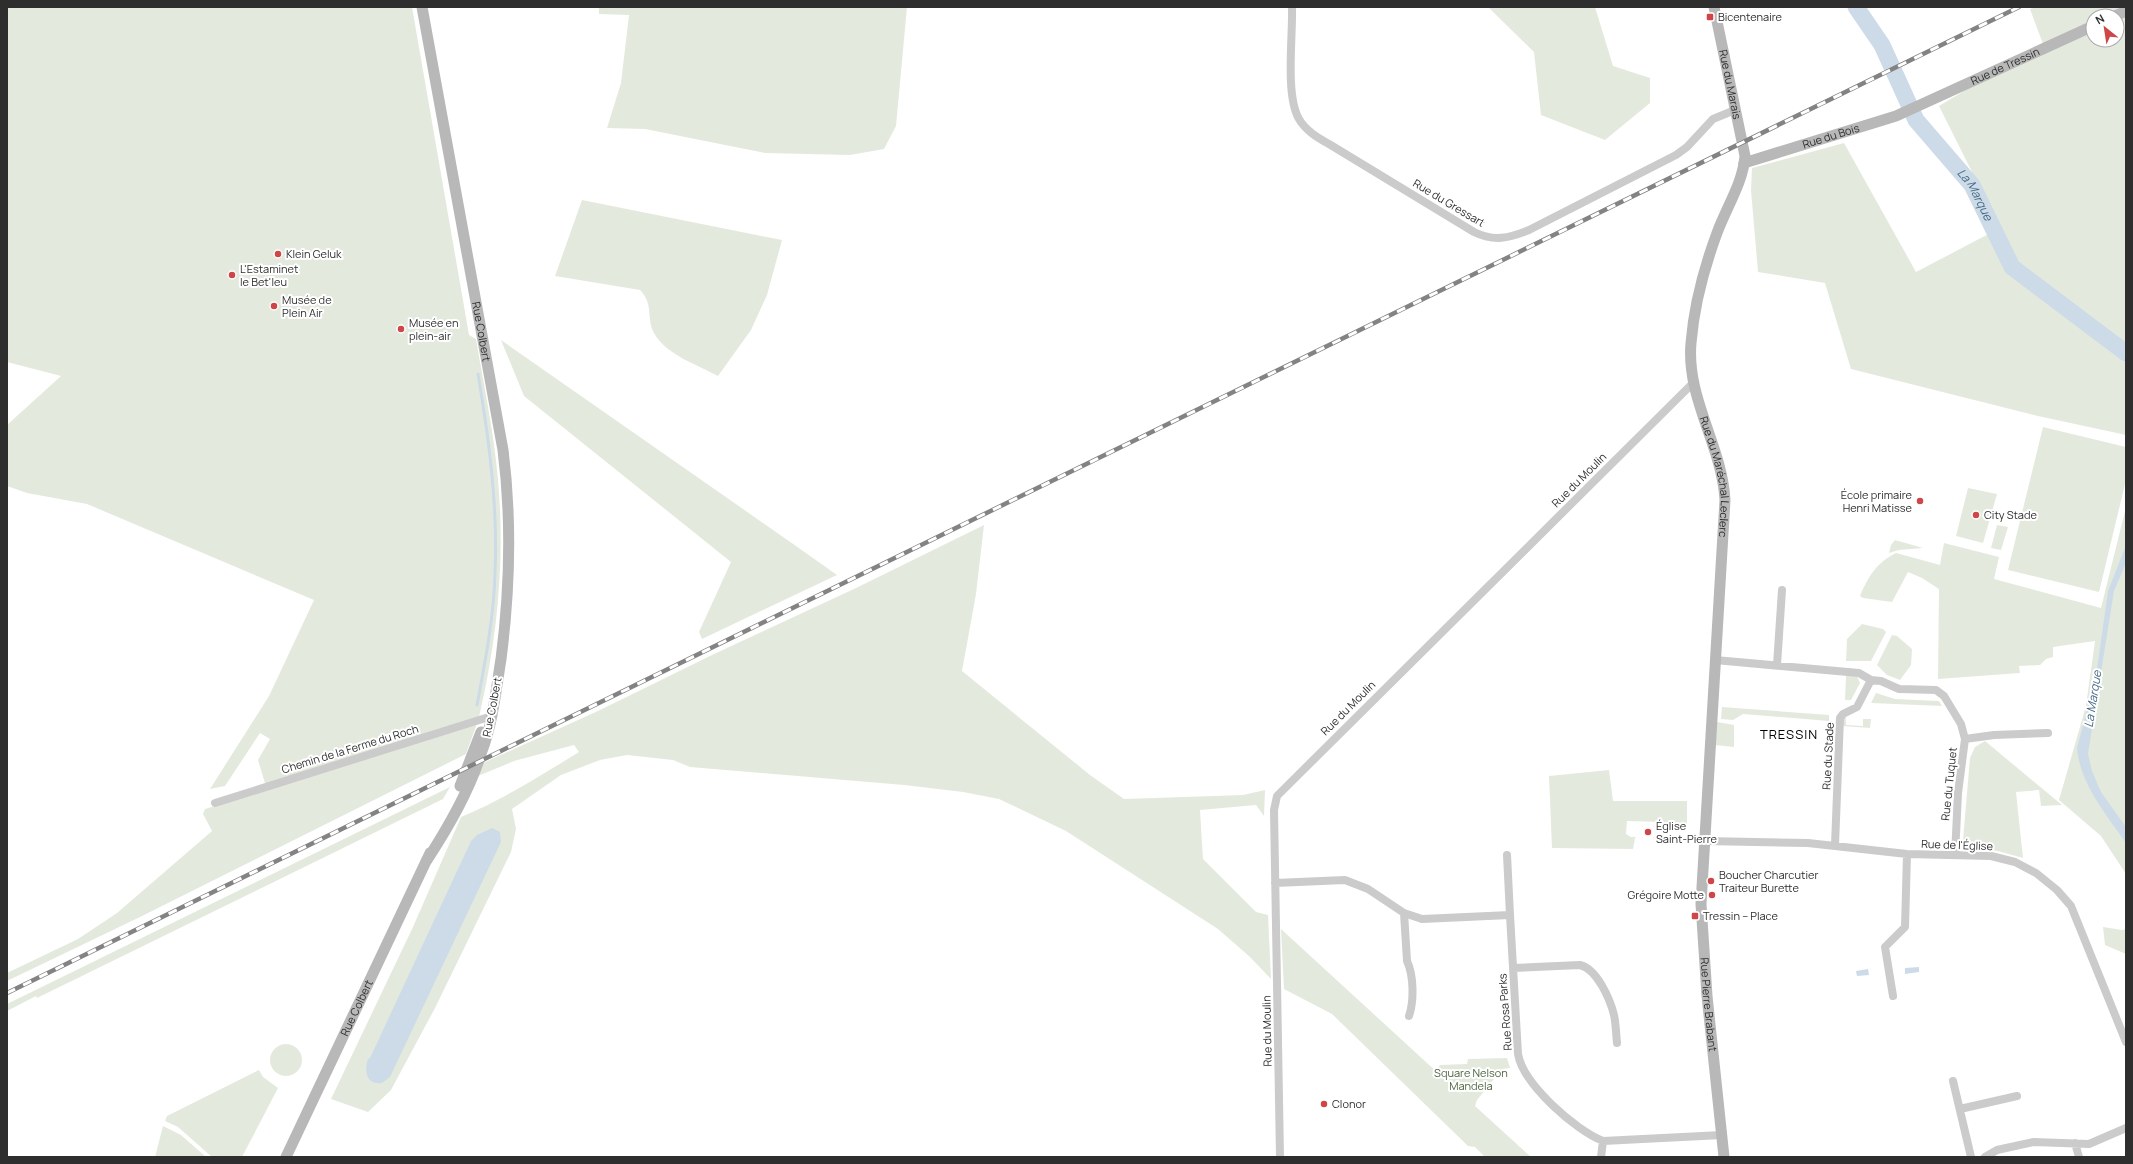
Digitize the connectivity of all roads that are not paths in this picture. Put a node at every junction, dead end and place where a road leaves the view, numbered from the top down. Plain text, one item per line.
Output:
1 (422, 7) edge
2 (1292, 7) edge
3 (1714, 7) edge
4 (2085, 30) edge
5 (1916, 107) joint
6 (1735, 110) junction
7 (1744, 163) junction
8 (1694, 382) junction
9 (1782, 590) dead end
10 (1715, 660) junction
11 (1777, 665) junction
12 (1871, 680) junction
13 (488, 717) junction
14 (2048, 733) dead end
15 (1965, 739) junction
16 (1707, 801) joint
17 (215, 803) dead end
18 (1835, 845) junction
19 (1704, 846) junction
20 (1907, 854) junction
21 (1507, 855) dead end
22 (1955, 855) junction
23 (1275, 882) junction
24 (1404, 913) junction
25 (1510, 915) junction
26 (1513, 968) junction
27 (1893, 996) dead end
28 (1409, 1016) dead end
29 (2126, 1042) edge
30 (1617, 1043) dead end
31 (1953, 1081) dead end
32 (2017, 1096) dead end
33 (1960, 1109) junction
34 (2126, 1128) edge
35 (1722, 1135) junction
36 (1604, 1140) junction
37 (2075, 1143) junction
38 (286, 1157) edge
39 (1280, 1157) edge
40 (1601, 1157) edge
41 (1724, 1157) edge
42 (1971, 1157) edge
43 (1985, 1157) edge
44 (2079, 1157) edge

1 - 13 street, Rue Colbert
2 - 6 street, Rue du Gressart
3 - 6 street, Rue du Marais
4 - 5 street, Rue de Tressin
5 - 7 street, Rue du Bois
6 - 7 street, Rue du Marais
7 - 8 street, Rue du Maréchal Leclerc
8 - 10 street, Rue du Maréchal Leclerc
8 - 23 street, Rue du Moulin
9 - 11 street
10 - 11 street
10 - 16 street, Rue du Maréchal Leclerc
11 - 12 street
12 - 15 street, Rue du Tuquet
12 - 18 street, Rue du Stade
13 - 17 street, Chemin de la Ferme du Roch
13 - 38 street, Rue Colbert
14 - 15 street, Rue du Tuquet
15 - 22 street, Rue du Tuquet
16 - 19 street, Rue Pierre Brabant
18 - 19 street, Rue de l'Église
18 - 20 street, Rue de l'Église
19 - 35 street, Rue Pierre Brabant
20 - 22 street, Rue de l'Église
20 - 27 street
21 - 25 street, Rue Rosa Parks
22 - 29 street, Rue de l'Église
23 - 24 street
23 - 39 street, Rue du Moulin
24 - 25 street
24 - 28 street
25 - 26 street, Rue Rosa Parks
26 - 30 street
26 - 36 street, Rue Rosa Parks
31 - 33 street
32 - 33 street
33 - 42 street
34 - 37 street
35 - 36 street, Rue Rosa Parks
35 - 41 street, Rue Pierre Brabant
36 - 40 street
37 - 43 street
37 - 44 street

